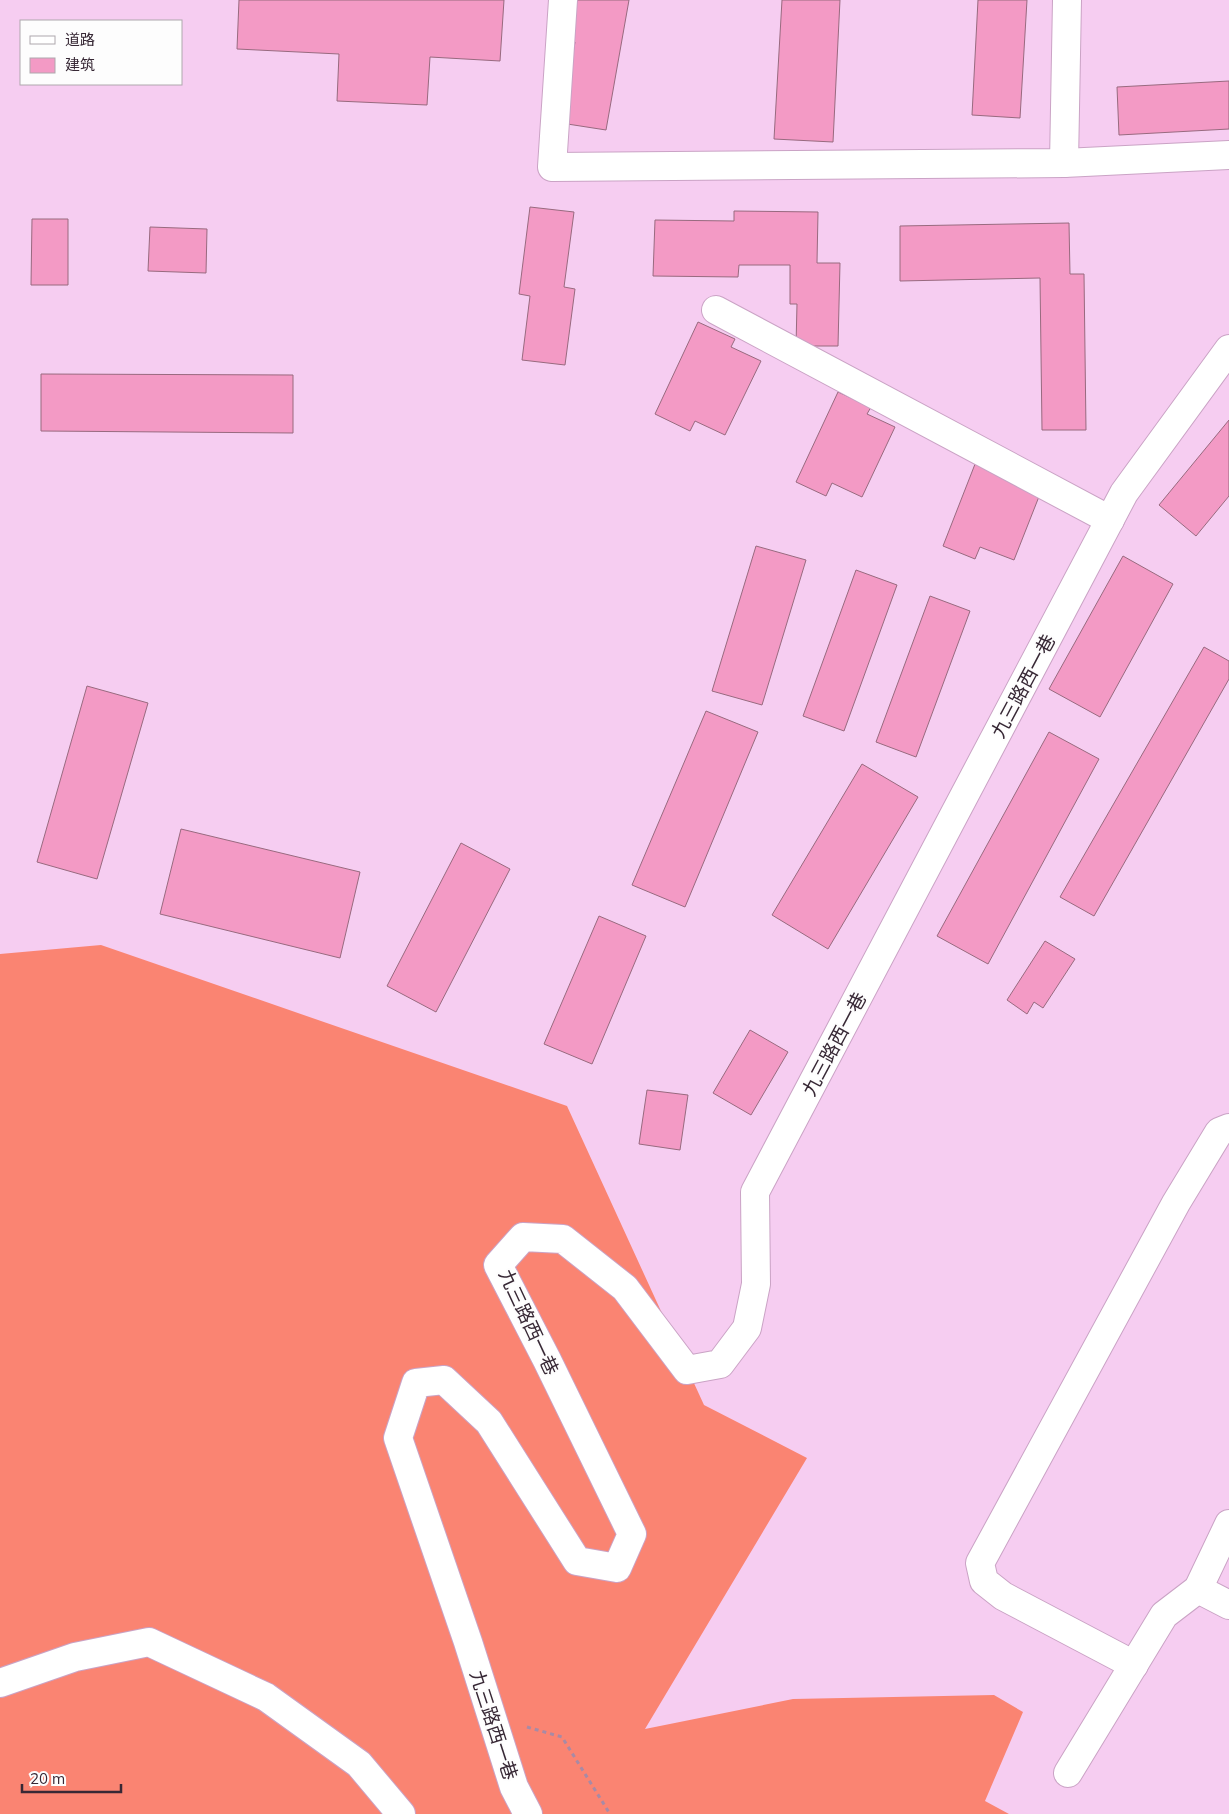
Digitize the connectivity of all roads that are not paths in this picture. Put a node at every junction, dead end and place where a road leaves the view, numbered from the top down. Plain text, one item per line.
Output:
1 (563, 0) edge
2 (1067, 0) edge
3 (1229, 156) edge
4 (1064, 164) junction
5 (716, 310) dead end
6 (1229, 350) edge
7 (1110, 520) junction
8 (1229, 1128) edge
9 (1229, 1524) edge
10 (1198, 1589) junction
11 (1229, 1605) edge
12 (1134, 1665) junction
13 (0, 1683) edge
14 (1068, 1773) dead end
15 (401, 1814) edge
16 (528, 1814) edge

1 - 4 street
2 - 4 street
3 - 4 street
5 - 7 street
6 - 7 street, 九三路西一巷
7 - 16 street, 九三路西一巷
8 - 12 street
9 - 10 street
10 - 11 street
10 - 12 street
12 - 14 street
13 - 15 street

